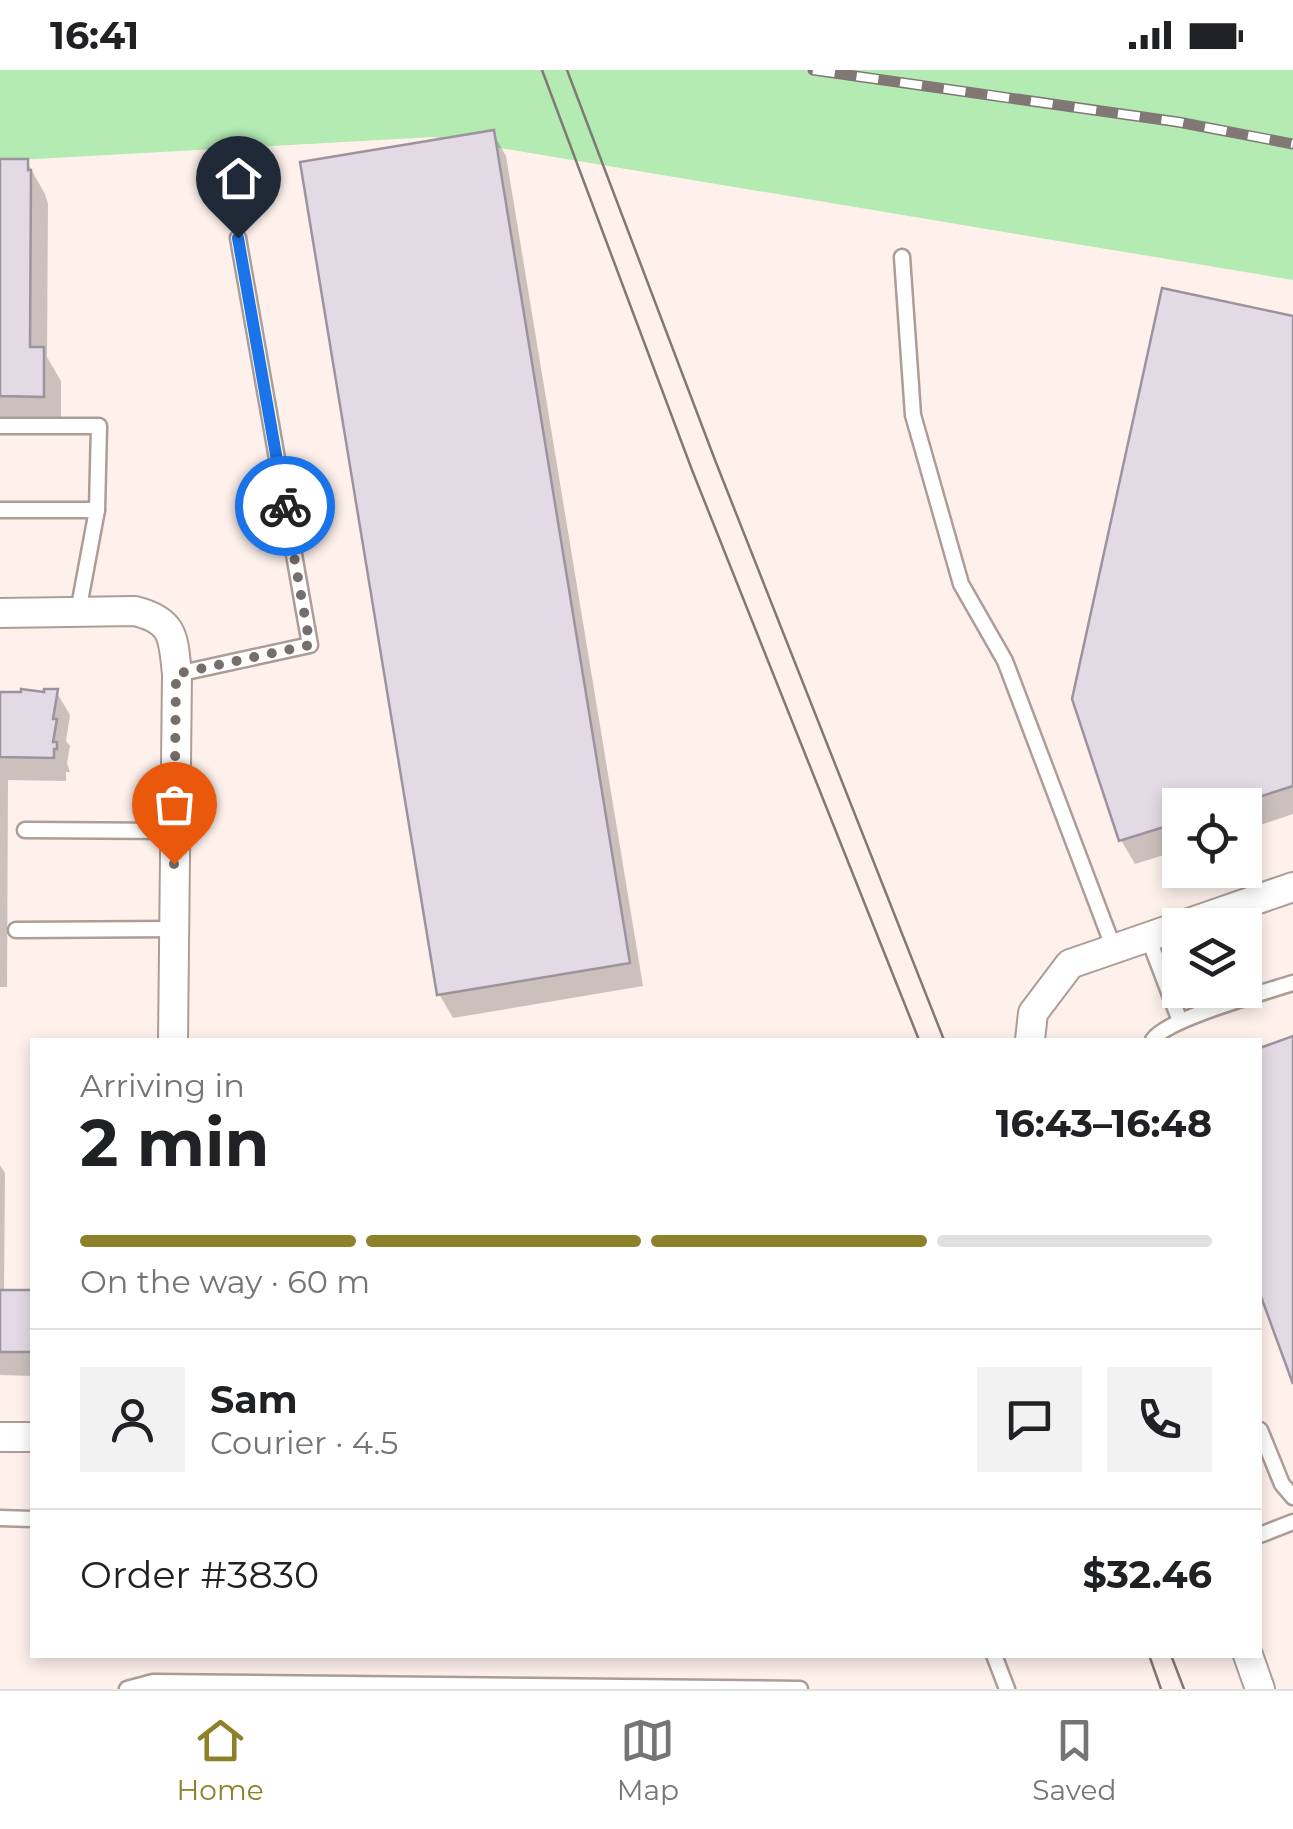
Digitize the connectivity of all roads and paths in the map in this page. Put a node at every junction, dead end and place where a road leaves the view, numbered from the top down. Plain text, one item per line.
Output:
1 (238, 238) dead end
2 (902, 257) dead end
3 (0, 426) edge
4 (0, 510) edge
5 (97, 510) junction
6 (78, 612) junction
7 (0, 613) edge
8 (176, 674) junction
9 (25, 830) dead end
10 (175, 831) junction
11 (1293, 886) edge
12 (1231, 908) edge
13 (174, 929) junction
14 (16, 930) dead end
15 (1162, 932) edge
16 (1148, 937) junction
17 (1114, 949) junction
18 (1293, 983) edge
19 (1180, 1021) junction
20 (173, 1038) edge
21 (1030, 1038) edge
22 (1154, 1038) edge
23 (1262, 1435) edge
24 (0, 1437) edge
25 (30, 1437) edge
26 (1293, 1498) edge
27 (0, 1518) edge
28 (30, 1519) edge
29 (1293, 1522) edge
30 (1262, 1534) edge
31 (995, 1658) edge
32 (1249, 1658) edge
33 (127, 1689) edge
34 (800, 1689) edge
35 (1006, 1689) edge
36 (1260, 1689) edge

1 - 8 lane
2 - 17 lane
3 - 5 lane
4 - 5 lane
5 - 6 lane
6 - 7 street
6 - 8 street
8 - 10 street
9 - 10 lane
10 - 13 street
11 - 12 street
13 - 14 lane
13 - 20 street
15 - 16 street
16 - 17 street
16 - 19 lane
17 - 21 street
18 - 19 lane
19 - 22 lane
23 - 26 lane
24 - 25 street
27 - 28 lane
29 - 30 lane
31 - 35 lane
32 - 36 street
33 - 34 lane

